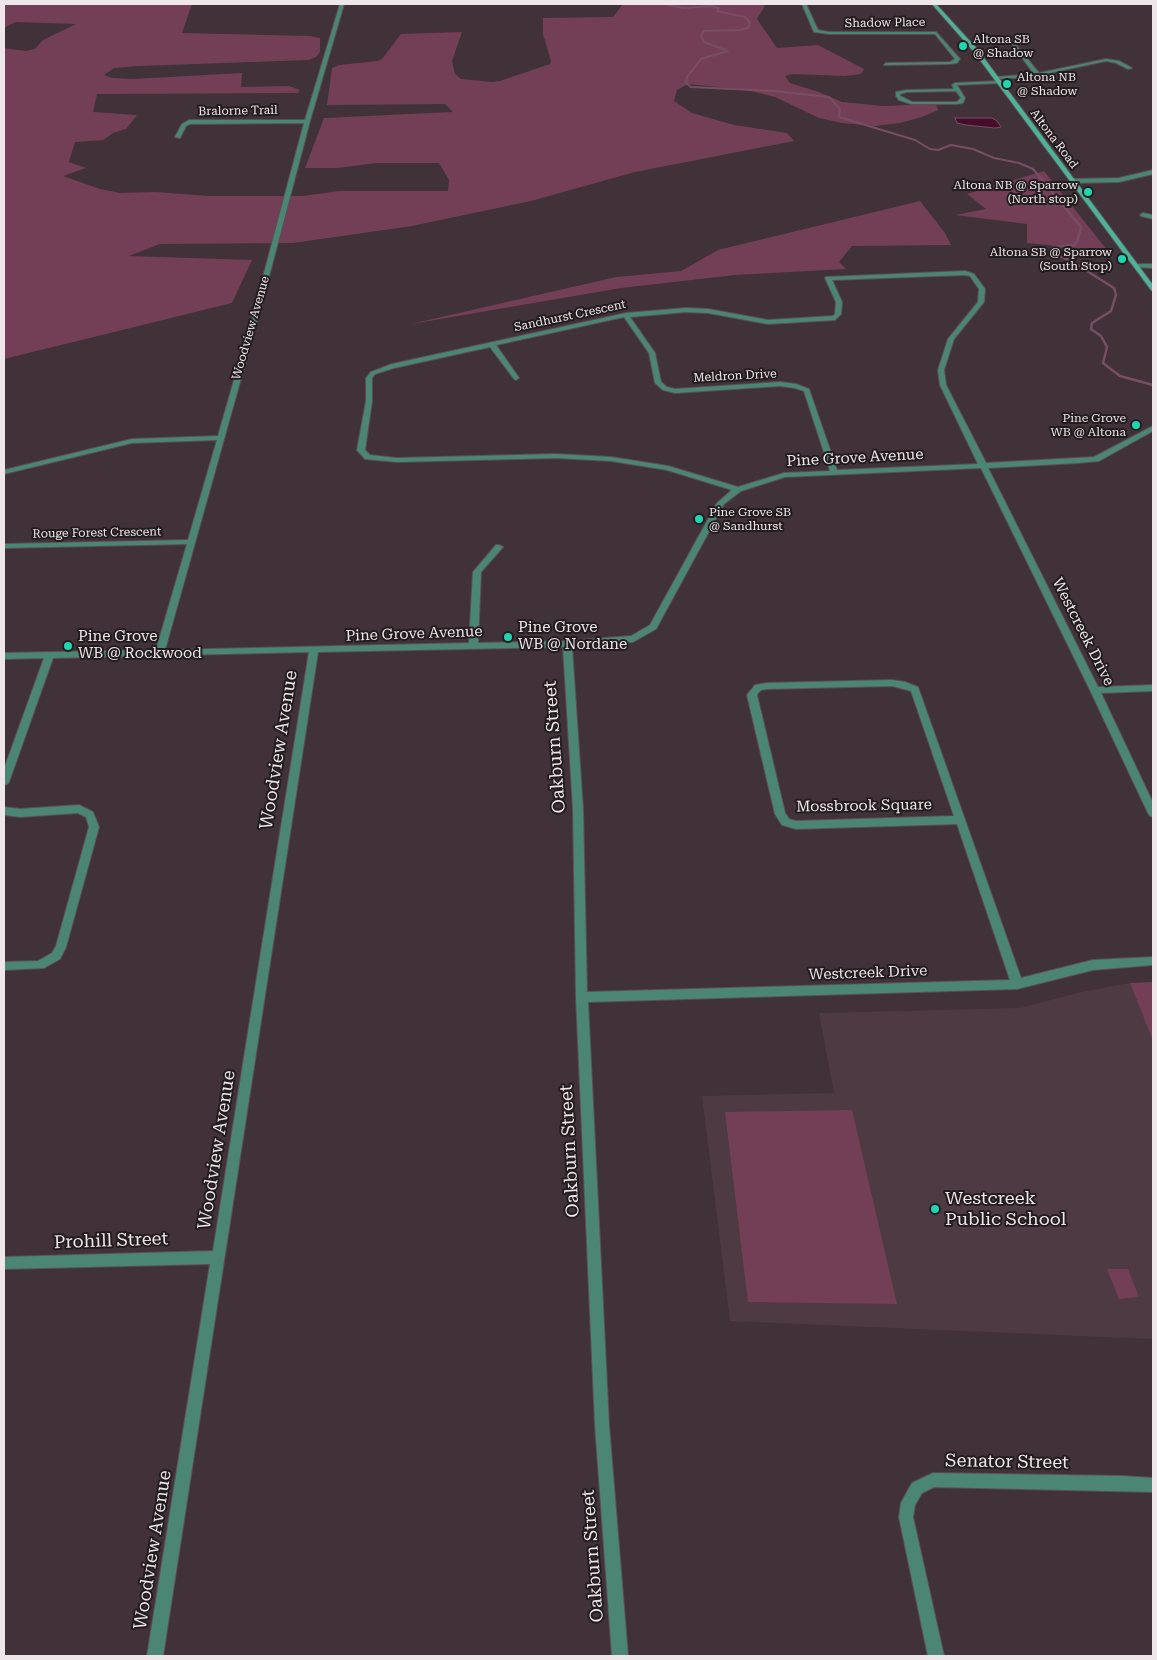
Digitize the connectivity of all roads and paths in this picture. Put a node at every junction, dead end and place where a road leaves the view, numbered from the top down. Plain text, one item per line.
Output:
1 (4, 4) edge
2 (50, 4) edge
3 (342, 4) edge
4 (804, 4) edge
5 (934, 4) edge
6 (1011, 40) dead end
7 (886, 64) dead end
8 (1130, 68) dead end
9 (1036, 74) junction
10 (998, 80) junction
11 (957, 90) junction
12 (307, 120) junction
13 (178, 137) dead end
14 (1153, 172) edge
15 (1073, 181) junction
16 (1143, 214) dead end
17 (1153, 217) edge
18 (1137, 266) junction
19 (1153, 266) edge
20 (1153, 289) edge
21 (626, 315) junction
22 (492, 344) junction
23 (516, 378) dead end
24 (1153, 428) edge
25 (219, 438) junction
26 (983, 466) junction
27 (834, 471) junction
28 (4, 472) edge
29 (738, 489) junction
30 (191, 542) junction
31 (4, 546) edge
32 (499, 547) dead end
33 (567, 644) junction
34 (473, 646) junction
35 (314, 650) junction
36 (160, 652) junction
37 (4, 656) edge
38 (49, 656) junction
39 (1153, 688) edge
40 (1095, 690) junction
41 (4, 782) edge
42 (4, 811) edge
43 (1153, 812) edge
44 (960, 820) junction
45 (1153, 961) edge
46 (4, 966) edge
47 (1017, 984) junction
48 (582, 997) junction
49 (219, 1257) junction
50 (4, 1263) edge
51 (1153, 1485) edge
52 (155, 1656) edge
53 (620, 1656) edge
54 (936, 1656) edge

1 - 2 main road
3 - 12 street, Woodview Avenue
4 - 7 street, Shadow Place
5 - 10 main road, Altona Road
6 - 9 street
8 - 9 street
9 - 10 street
10 - 11 street
10 - 15 main road, Altona Road
11 - 11 street
12 - 13 street, Bralorne Trail
12 - 25 street, Woodview Avenue
14 - 15 street
15 - 18 main road, Altona Road
16 - 17 street
18 - 19 street
18 - 20 main road, Altona Road
21 - 22 street, Sandhurst Crescent
21 - 26 street, Sandhurst Crescent
21 - 27 street, Meldron Drive
22 - 23 street
22 - 29 street, Sandhurst Crescent
24 - 26 street, Pine Grove Avenue
25 - 28 street
25 - 30 street, Woodview Avenue
26 - 27 street, Pine Grove Avenue
26 - 40 street, Westcreek Drive
27 - 29 street, Pine Grove Avenue
29 - 33 street, Pine Grove Avenue
30 - 31 street, Rouge Forest Crescent
30 - 36 street, Woodview Avenue
32 - 34 street
33 - 34 street, Pine Grove Avenue
33 - 48 street, Oakburn Street
34 - 35 street, Pine Grove Avenue
35 - 36 street, Pine Grove Avenue
35 - 49 street, Woodview Avenue
36 - 38 street, Pine Grove Avenue
37 - 38 street, Pine Grove Avenue
38 - 41 street
39 - 40 street
40 - 43 street, Westcreek Drive
42 - 46 street
44 - 44 street, Mossbrook Square
44 - 47 street, Mossbrook Square
45 - 47 street, Westcreek Drive
47 - 48 street, Westcreek Drive
48 - 53 street, Oakburn Street
49 - 50 street, Prohill Street
49 - 52 street, Woodview Avenue
51 - 54 street, Senator Street

